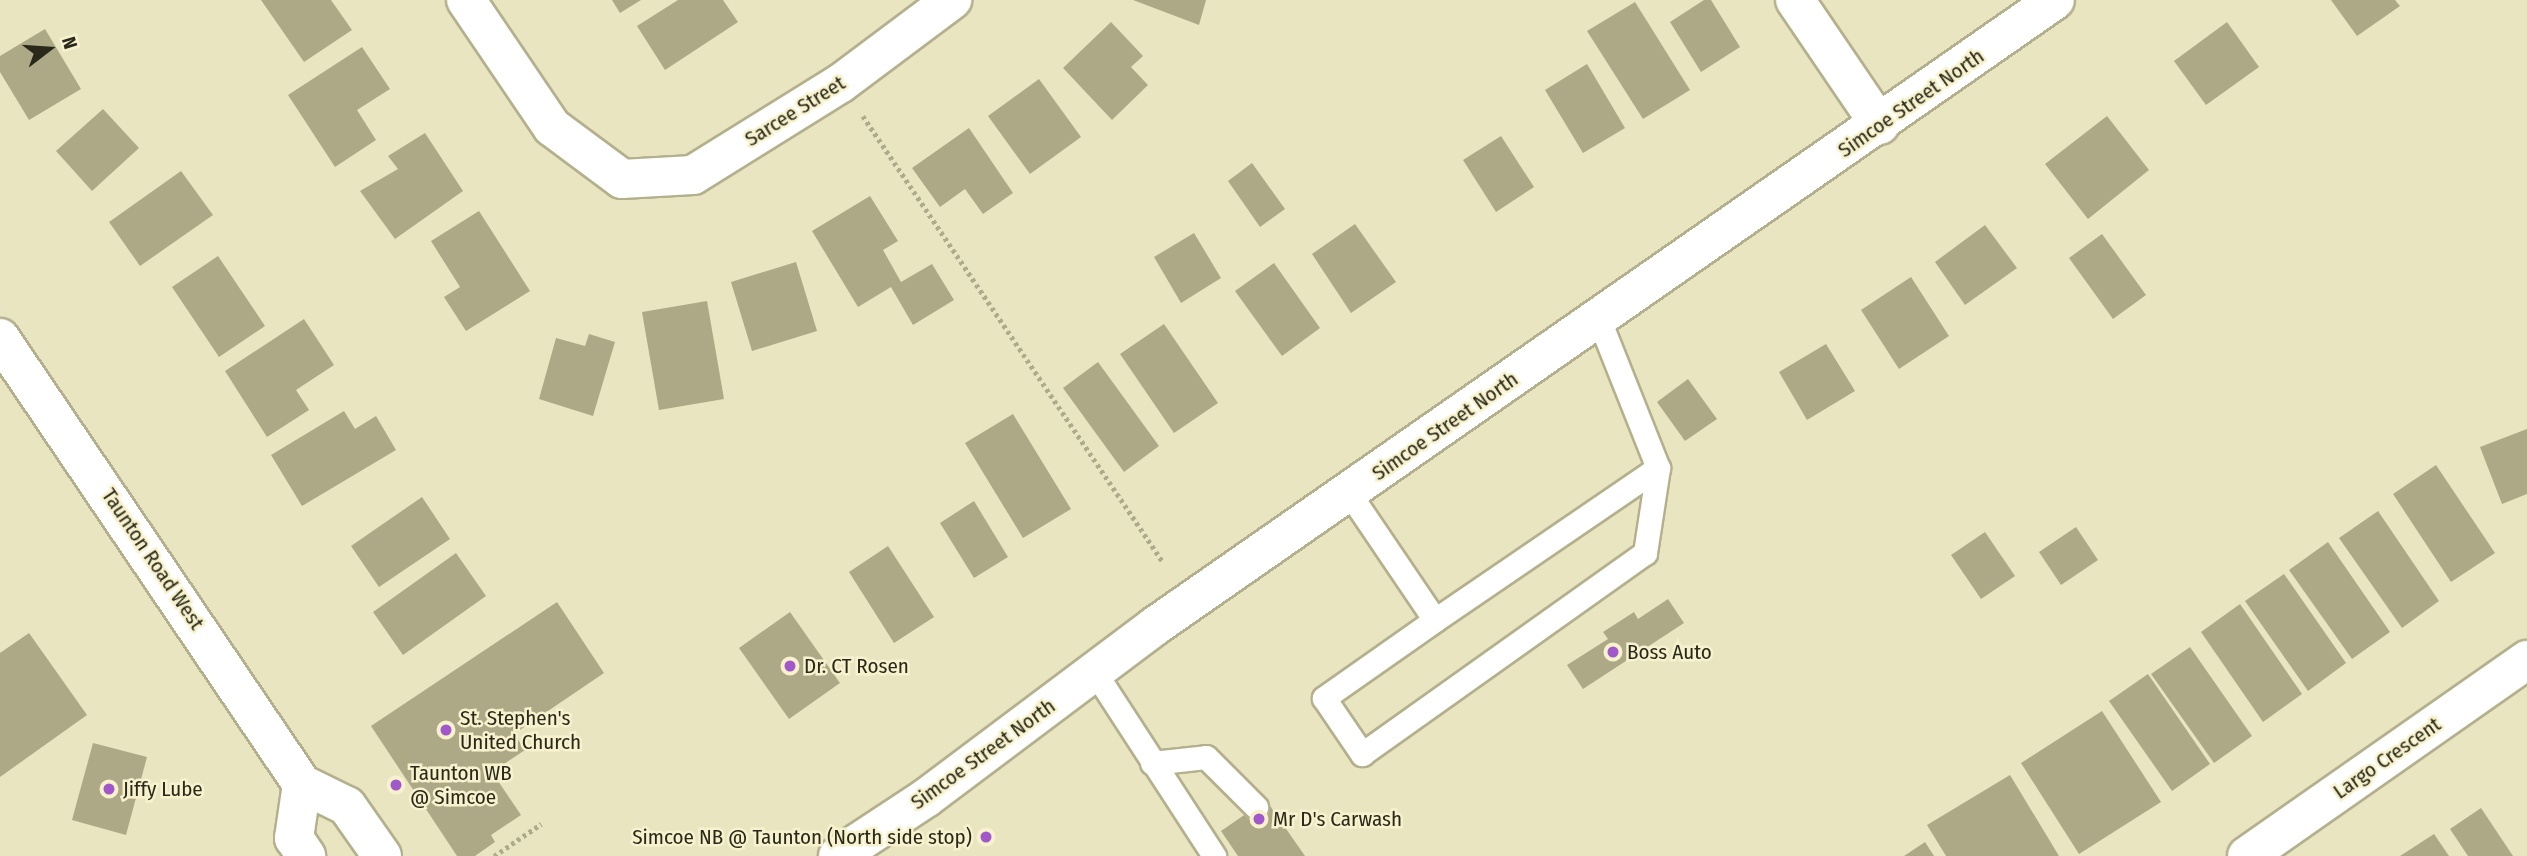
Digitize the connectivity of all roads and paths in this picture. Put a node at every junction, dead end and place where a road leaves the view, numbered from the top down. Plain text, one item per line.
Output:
1 (466, 0) edge
2 (952, 0) edge
3 (1795, 0) edge
4 (2055, 0) edge
5 (841, 83) junction
6 (1880, 125) junction
7 (1599, 320) junction
8 (0, 338) edge
9 (1658, 468) junction
10 (1349, 493) junction
11 (1163, 562) dead end
12 (1435, 620) junction
13 (2527, 660) edge
14 (1094, 671) junction
15 (1152, 763) junction
16 (302, 783) junction
17 (1256, 807) dead end
18 (541, 824) dead end
19 (306, 856) edge
20 (382, 856) edge
21 (494, 856) edge
22 (838, 856) edge
23 (1214, 856) edge
24 (2247, 856) edge

1 - 5 main road, Sarcee Street
2 - 5 main road, Sarcee Street
3 - 6 main road
4 - 6 main road, Simcoe Street North
5 - 11 path
6 - 7 main road, Simcoe Street North
7 - 9 lane
7 - 10 main road, Simcoe Street North
8 - 16 main road, Taunton Road West
9 - 12 lane
9 - 12 lane
10 - 12 lane
10 - 14 main road, Simcoe Street North
13 - 24 main road, Largo Crescent
14 - 15 lane
14 - 22 main road, Simcoe Street North
15 - 17 lane
15 - 23 lane
16 - 19 main road
16 - 20 main road, Taunton Road West
18 - 21 path

